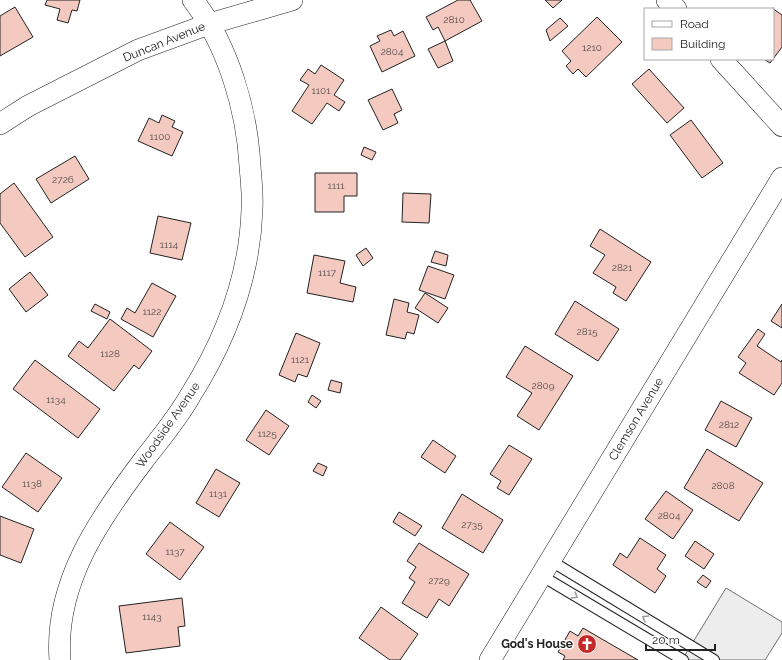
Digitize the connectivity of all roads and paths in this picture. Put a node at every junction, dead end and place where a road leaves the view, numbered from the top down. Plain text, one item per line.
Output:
1 (193, 0) edge
2 (292, 0) edge
3 (667, 0) edge
4 (675, 8) edge
5 (209, 24) junction
6 (722, 60) edge
7 (0, 124) edge
8 (782, 126) edge
9 (782, 178) edge
10 (546, 568) junction
11 (60, 660) edge
12 (490, 660) edge
13 (683, 660) edge
14 (714, 660) edge

1 - 5 street, Woodside Avenue
2 - 5 street, Duncan Avenue
3 - 4 street
5 - 7 street, Duncan Avenue
5 - 11 street, Woodside Avenue
6 - 8 street
9 - 10 street, Clemson Avenue
10 - 12 street, Clemson Avenue
10 -> 13 lane
14 -> 10 lane

